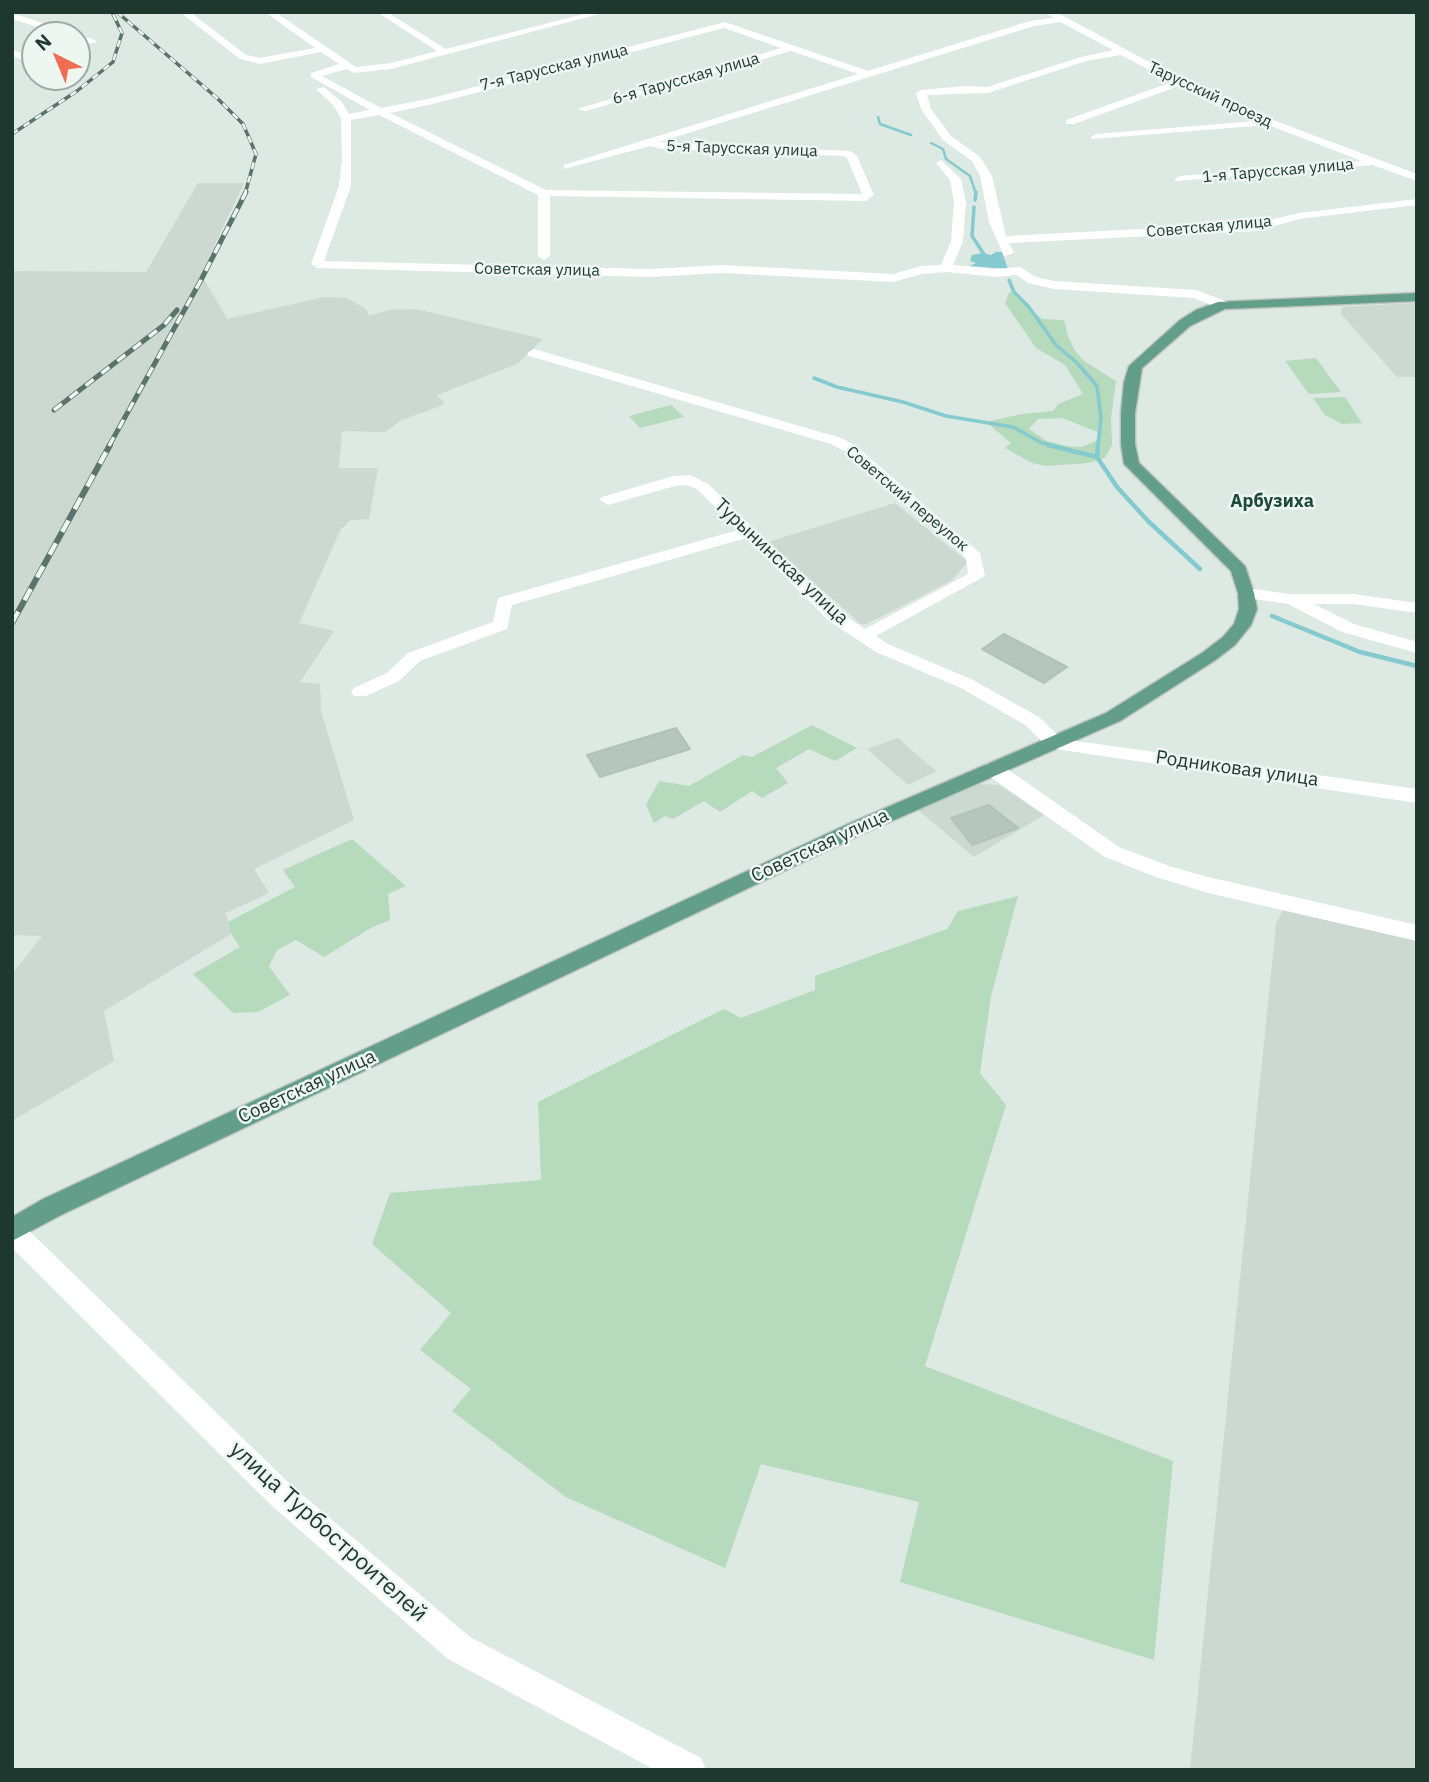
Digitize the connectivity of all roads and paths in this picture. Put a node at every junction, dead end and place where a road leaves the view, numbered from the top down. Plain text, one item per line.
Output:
1 (184, 12) edge
2 (269, 12) edge
3 (381, 12) edge
4 (603, 12) edge
5 (1049, 12) edge
6 (1061, 19) junction
7 (790, 48) junction
8 (321, 49) junction
9 (1120, 52) junction
10 (446, 53) junction
11 (348, 66) junction
12 (867, 74) junction
13 (1178, 83) junction
14 (320, 89) dead end
15 (582, 109) dead end
16 (384, 113) junction
17 (346, 118) junction
18 (1070, 122) dead end
19 (1267, 123) junction
20 (1096, 137) dead end
21 (653, 142) junction
22 (941, 163) dead end
23 (1377, 163) junction
24 (568, 167) dead end
25 (1417, 178) edge
26 (1180, 179) dead end
27 (544, 193) junction
28 (1417, 202) edge
29 (976, 203) junction
30 (1001, 240) junction
31 (544, 256) dead end
32 (946, 268) junction
33 (1020, 271) junction
34 (1417, 297) edge
35 (1223, 305) junction
36 (534, 353) dead end
37 (608, 500) dead end
38 (749, 532) junction
39 (1247, 593) junction
40 (1291, 599) junction
41 (1417, 608) edge
42 (863, 636) junction
43 (1417, 648) edge
44 (360, 692) dead end
45 (1056, 744) junction
46 (993, 769) junction
47 (1417, 796) edge
48 (1417, 933) edge
49 (12, 1230) edge
50 (689, 1770) edge

1 - 8 street
2 - 8 street
3 - 10 street
4 - 10 street
5 - 6 street, Тарусский проезд
6 - 9 street, Тарусский проезд
6 - 12 street, 5-я Тарусская улица
7 - 12 street
7 - 15 street, 6-я Тарусская улица
7 - 16 street, 7-я Тарусская улица
8 - 11 street
9 - 13 street, Тарусский проезд
9 - 29 street
10 - 11 street
11 - 16 street
12 - 21 street, 5-я Тарусская улица
13 - 18 street
13 - 19 street, Тарусский проезд
14 - 17 street
16 - 17 street, 7-я Тарусская улица
16 - 27 street
17 - 32 street, Советская улица
19 - 20 street
19 - 23 street, Тарусский проезд
21 - 24 street
21 - 27 street, 5-я Тарусская улица
22 - 29 street
23 - 25 street, Тарусский проезд
23 - 26 street, 1-я Тарусская улица
27 - 31 street
28 - 30 street, Советская улица
29 - 30 street
29 - 32 street
30 - 33 street
32 - 33 street, Советская улица
33 - 35 street, Советская улица
34 - 35 main road, Советская улица
35 - 39 main road, Советская улица
36 - 42 street, Советский переулок
37 - 38 street, Турынинская улица
38 - 42 street, Турынинская улица
38 - 44 street
39 - 40 street
39 - 45 main road, Советская улица
40 - 41 street
40 - 43 street
42 - 45 street, Турынинская улица
45 - 46 main road, Советская улица
45 - 47 street, Родниковая улица
46 - 48 street
46 - 49 main road, Советская улица
49 - 50 street, улица Турбостроителей

